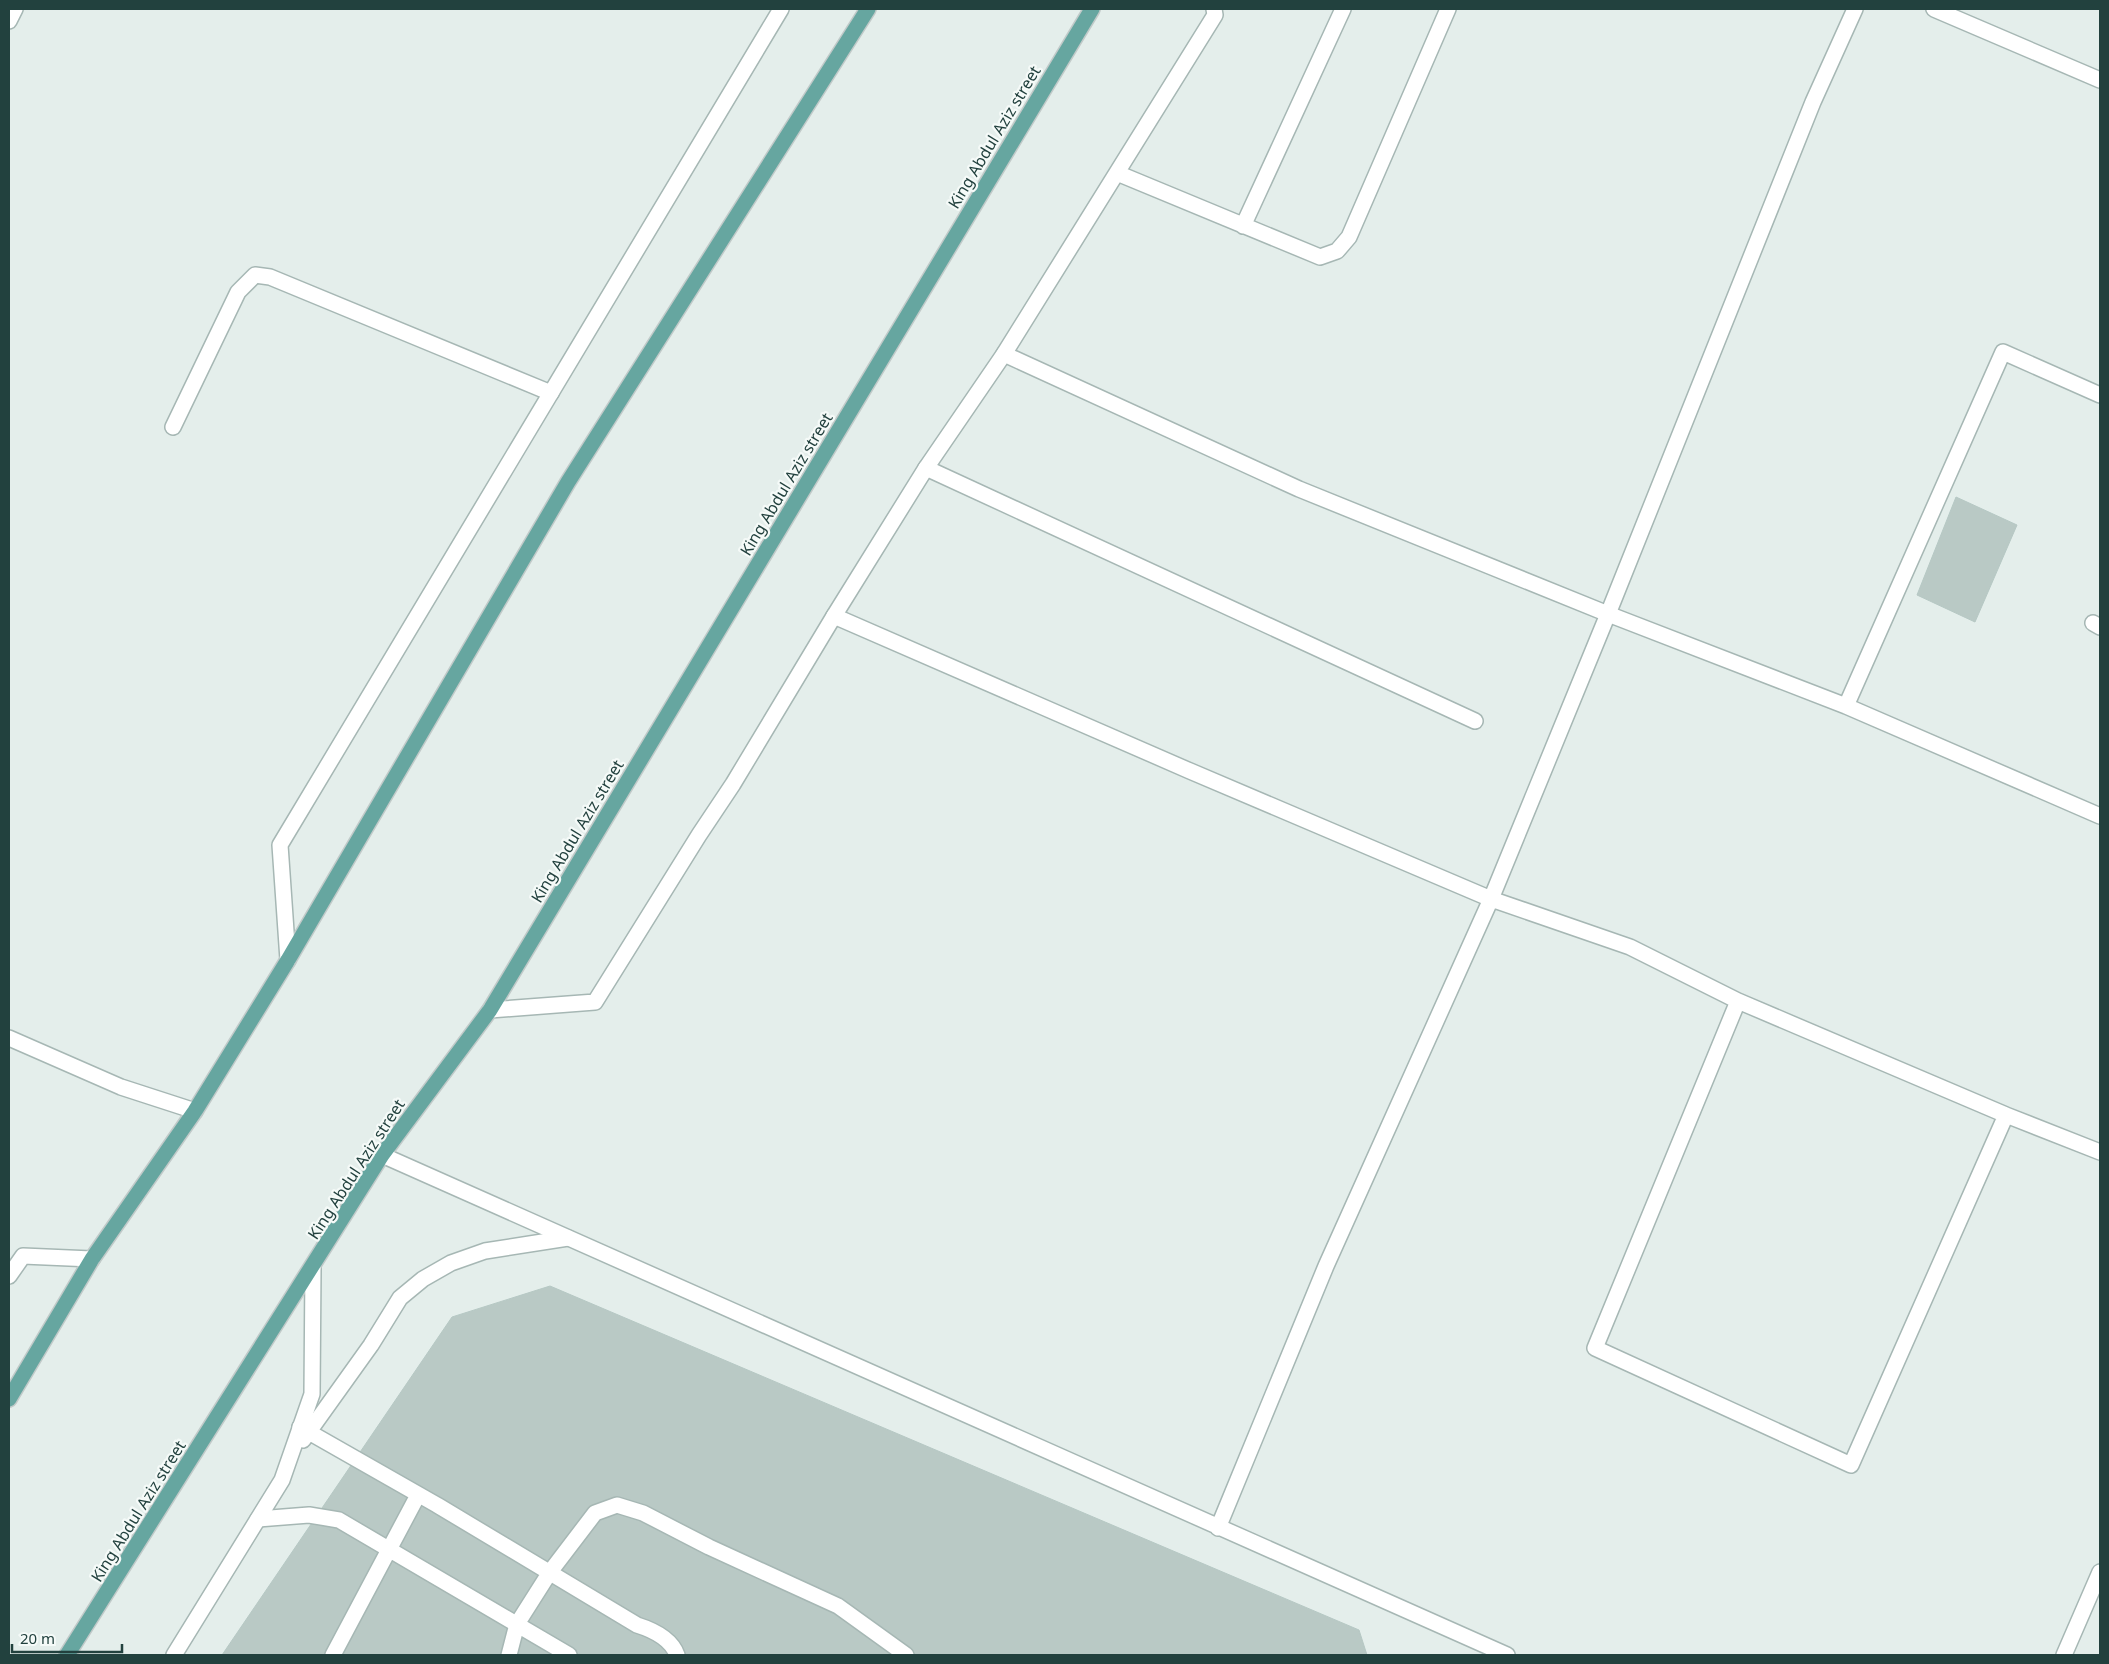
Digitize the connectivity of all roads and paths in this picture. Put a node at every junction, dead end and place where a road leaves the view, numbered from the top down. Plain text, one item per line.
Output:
1 (15, 9) edge
2 (781, 9) edge
3 (868, 9) edge
4 (1092, 9) edge
5 (1343, 9) edge
6 (1448, 9) edge
7 (1855, 9) edge
8 (1934, 9) edge
9 (1216, 11) edge
10 (9, 21) edge
11 (2100, 80) edge
12 (1117, 173) junction
13 (1244, 226) junction
14 (1004, 354) junction
15 (550, 393) junction
16 (2100, 395) edge
17 (173, 428) dead end
18 (926, 468) junction
19 (1608, 614) junction
20 (834, 616) junction
21 (1846, 706) junction
22 (1475, 721) dead end
23 (2100, 816) edge
24 (1491, 899) junction
25 (288, 960) junction
26 (1738, 1001) junction
27 (490, 1010) junction
28 (9, 1038) edge
29 (195, 1111) junction
30 (2006, 1115) junction
31 (2100, 1152) edge
32 (382, 1156) junction
33 (568, 1238) junction
34 (92, 1259) junction
35 (312, 1268) junction
36 (9, 1276) edge
37 (9, 1399) edge
38 (305, 1429) junction
39 (418, 1495) junction
40 (258, 1519) junction
41 (1218, 1528) junction
42 (388, 1550) junction
43 (550, 1572) junction
44 (2100, 1572) edge
45 (517, 1624) junction
46 (1482, 1650) edge
47 (67, 1655) edge
48 (174, 1655) edge
49 (333, 1655) edge
50 (508, 1655) edge
51 (569, 1655) edge
52 (677, 1655) edge
53 (906, 1655) edge
54 (1507, 1655) edge
55 (2064, 1655) edge

1 - 10 street
2 - 15 street
3 - 25 main road
4 - 27 main road, King Abdul Aziz street
5 - 13 street
6 - 13 street
7 - 19 street
8 - 11 street
9 - 12 street
12 - 13 street
12 - 14 street
14 - 18 street
14 - 19 street
15 - 17 street
15 - 25 street
16 - 21 street
18 - 20 street
18 - 22 street
19 - 21 street
19 - 24 street
20 - 24 street
20 - 27 street
21 - 23 street
24 - 26 street
24 - 41 street
25 - 29 main road
26 - 30 street
26 - 30 street
27 - 32 main road, King Abdul Aziz street
28 - 29 street
29 - 34 main road
30 - 31 street
32 - 33 street
32 - 35 main road, King Abdul Aziz street
33 - 38 street
33 - 41 street
34 - 36 street
34 - 37 main road
35 - 38 street
35 - 47 main road, King Abdul Aziz street
38 - 39 street
38 - 40 street
39 - 42 street
39 - 43 street
40 - 42 street
40 - 48 street
41 - 46 street
42 - 45 street
42 - 49 street
43 - 45 street
43 - 52 street
43 - 53 street
44 - 55 street
45 - 50 street
45 - 51 street
46 - 54 street

